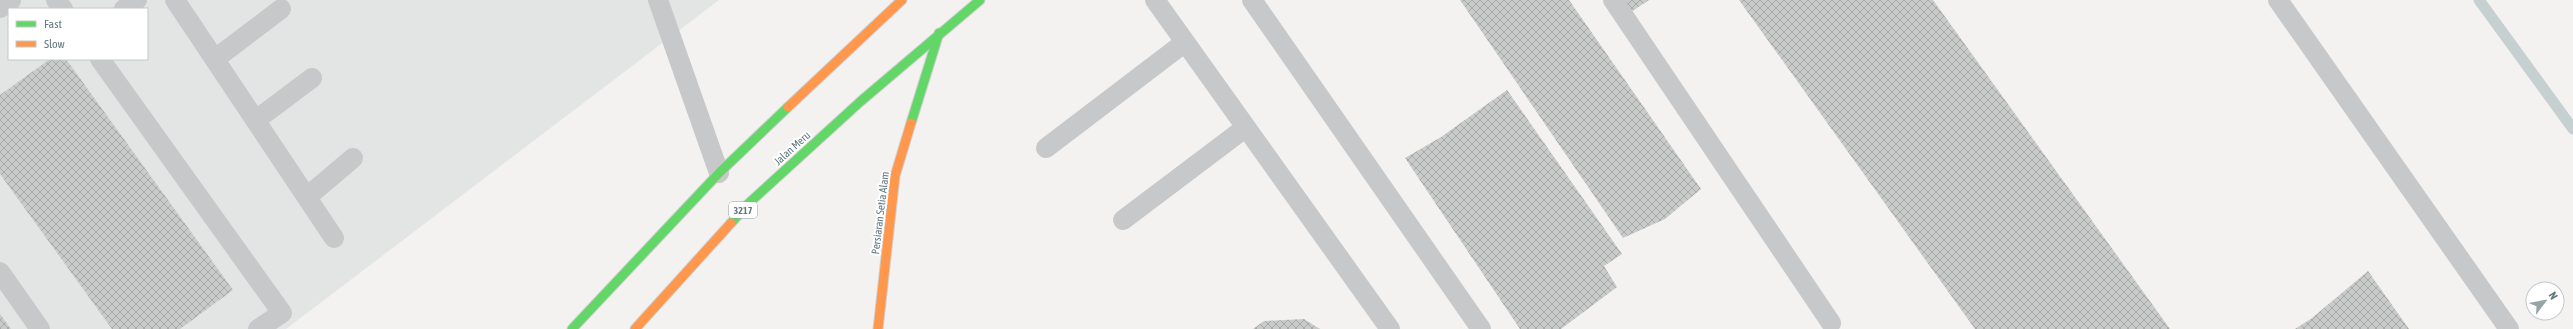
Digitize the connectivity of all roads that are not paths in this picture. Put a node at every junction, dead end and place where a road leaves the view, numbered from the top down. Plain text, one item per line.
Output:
1 (10, 0) edge
2 (56, 0) edge
3 (137, 0) edge
4 (175, 0) edge
5 (658, 0) edge
6 (902, 0) edge
7 (980, 0) edge
8 (1155, 0) edge
9 (1252, 0) edge
10 (1613, 0) edge
11 (2278, 0) edge
12 (0, 8) edge
13 (62, 8) edge
14 (125, 8) edge
15 (281, 9) dead end
16 (939, 33) junction
17 (1184, 43) junction
18 (215, 59) junction
19 (101, 60) edge
20 (312, 78) dead end
21 (256, 120) junction
22 (1246, 128) junction
23 (1046, 148) dead end
24 (353, 158) dead end
25 (718, 173) junction
26 (307, 197) junction
27 (1123, 220) dead end
28 (334, 238) dead end
29 (0, 272) edge
30 (1831, 323) dead end
31 (40, 329) edge
32 (258, 329) edge
33 (572, 329) edge
34 (635, 329) edge
35 (878, 329) edge
36 (1390, 329) edge
37 (1481, 329) edge
38 (2509, 329) edge

1 - 12 street
2 - 13 lane
3 - 14 lane
4 - 18 lane
5 - 25 lane
6 - 25 highway
7 - 16 highway, Jalan Meru / 3217
8 - 17 lane
9 - 37 lane
10 - 30 lane
11 - 38 lane
15 - 18 lane
16 - 34 highway, Jalan Meru / 3217
16 - 35 highway, Persiaran Setia Alam
17 - 22 lane
17 - 23 lane
18 - 21 lane
19 - 32 lane
20 - 21 lane
21 - 26 lane
22 - 27 lane
22 - 36 lane
24 - 26 lane
25 - 33 highway
26 - 28 lane
29 - 31 lane

